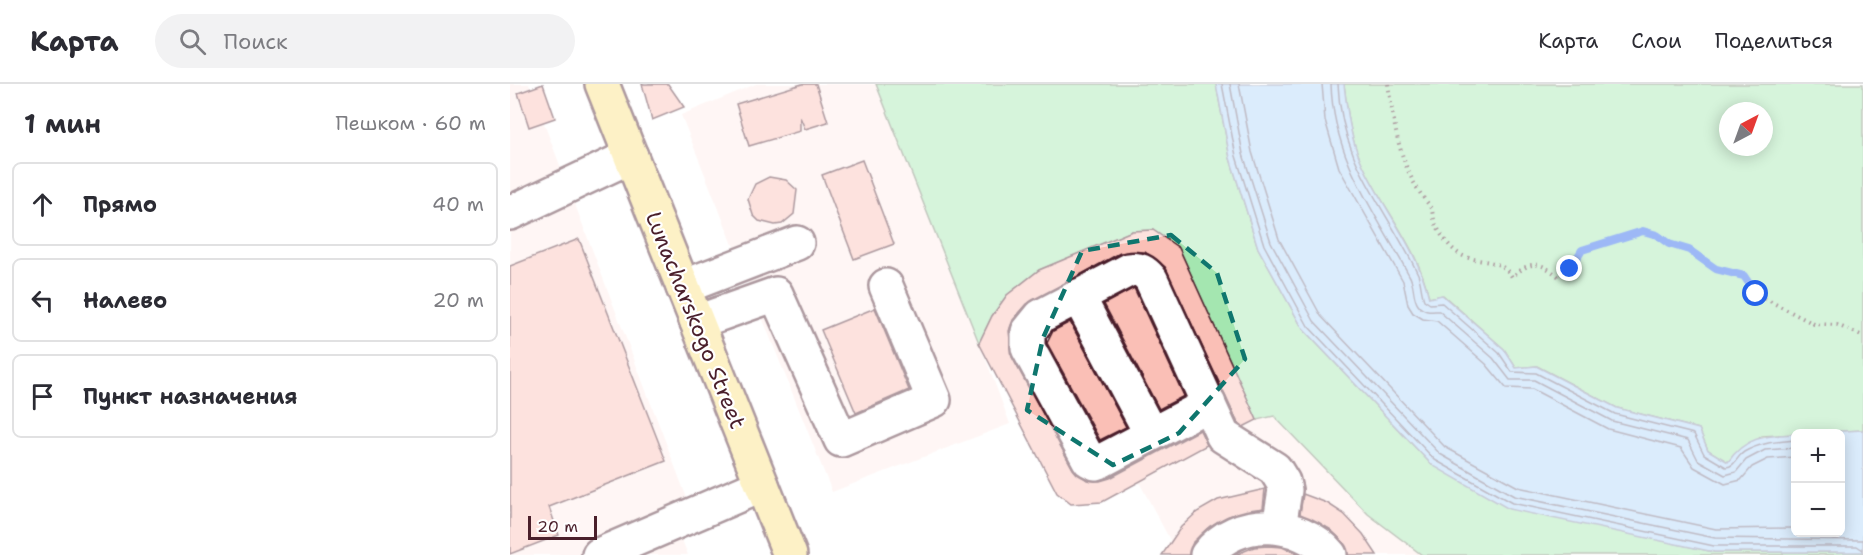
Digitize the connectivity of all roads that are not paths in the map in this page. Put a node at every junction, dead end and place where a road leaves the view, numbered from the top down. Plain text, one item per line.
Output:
1 (602, 84) edge
2 (631, 156) junction
3 (510, 213) edge
4 (797, 243) dead end
5 (886, 286) dead end
6 (682, 287) junction
7 (1078, 296) junction
8 (697, 322) junction
9 (1209, 404) junction
10 (1151, 434) junction
11 (762, 485) junction
12 (1279, 527) junction
13 (599, 555) edge
14 (790, 555) edge
15 (1207, 555) edge
16 (1330, 555) edge

1 - 2 main road, Lunacharskogo Street
2 - 3 lane
2 - 6 main road, Lunacharskogo Street
4 - 6 lane
5 - 8 lane
6 - 8 main road, Lunacharskogo Street
7 - 9 lane
7 - 10 lane
7 - 10 lane
8 - 11 main road, Lunacharskogo Street
9 - 10 lane
9 - 12 lane
11 - 13 lane
11 - 14 main road, Lunacharskogo Street
12 - 15 lane
12 - 16 lane

